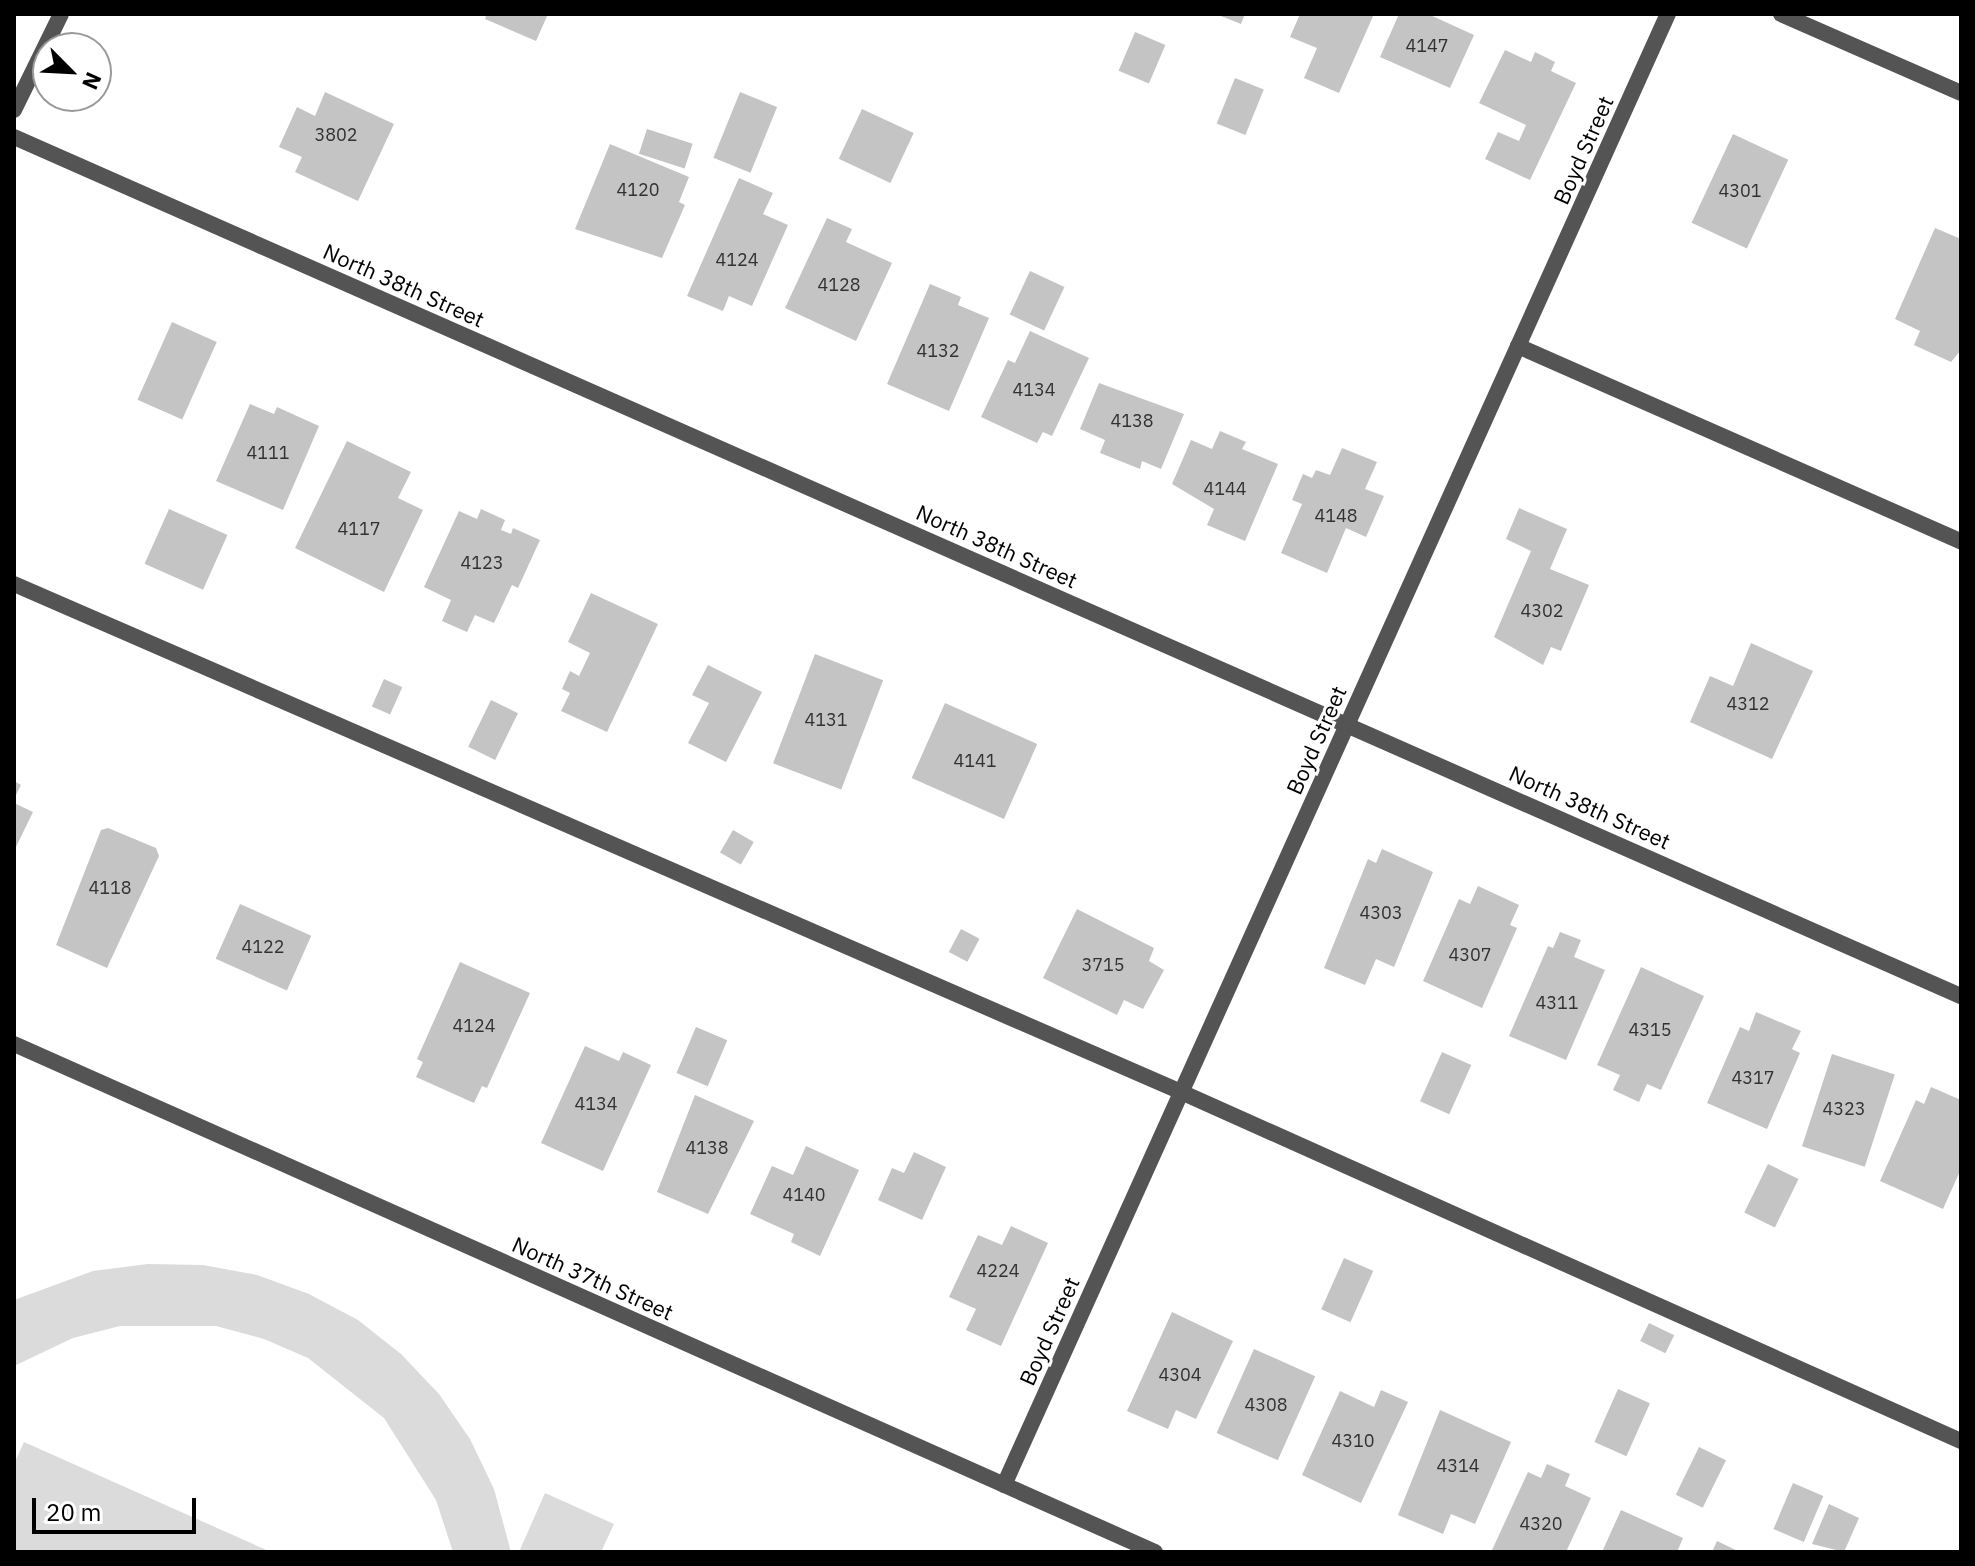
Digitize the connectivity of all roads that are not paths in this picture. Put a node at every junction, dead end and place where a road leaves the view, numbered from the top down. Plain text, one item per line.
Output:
1 (61, 14) edge
2 (1668, 14) edge
3 (1781, 14) edge
4 (1961, 93) edge
5 (14, 110) edge
6 (14, 137) edge
7 (1518, 346) junction
8 (1961, 541) edge
9 (14, 584) edge
10 (1347, 724) junction
11 (1961, 996) edge
12 (14, 1044) edge
13 (1181, 1092) junction
14 (1961, 1441) edge
15 (1004, 1485) junction
16 (1155, 1552) edge

1 - 5 street
2 - 7 street, Boyd Street
3 - 4 street
6 - 10 street, North 38th Street
7 - 8 street
7 - 10 street, Boyd Street
9 - 13 street
10 - 11 street, North 38th Street
10 - 13 street, Boyd Street
12 - 15 street, North 37th Street
13 - 14 street
13 - 15 street, Boyd Street
15 - 16 street, North 37th Street

